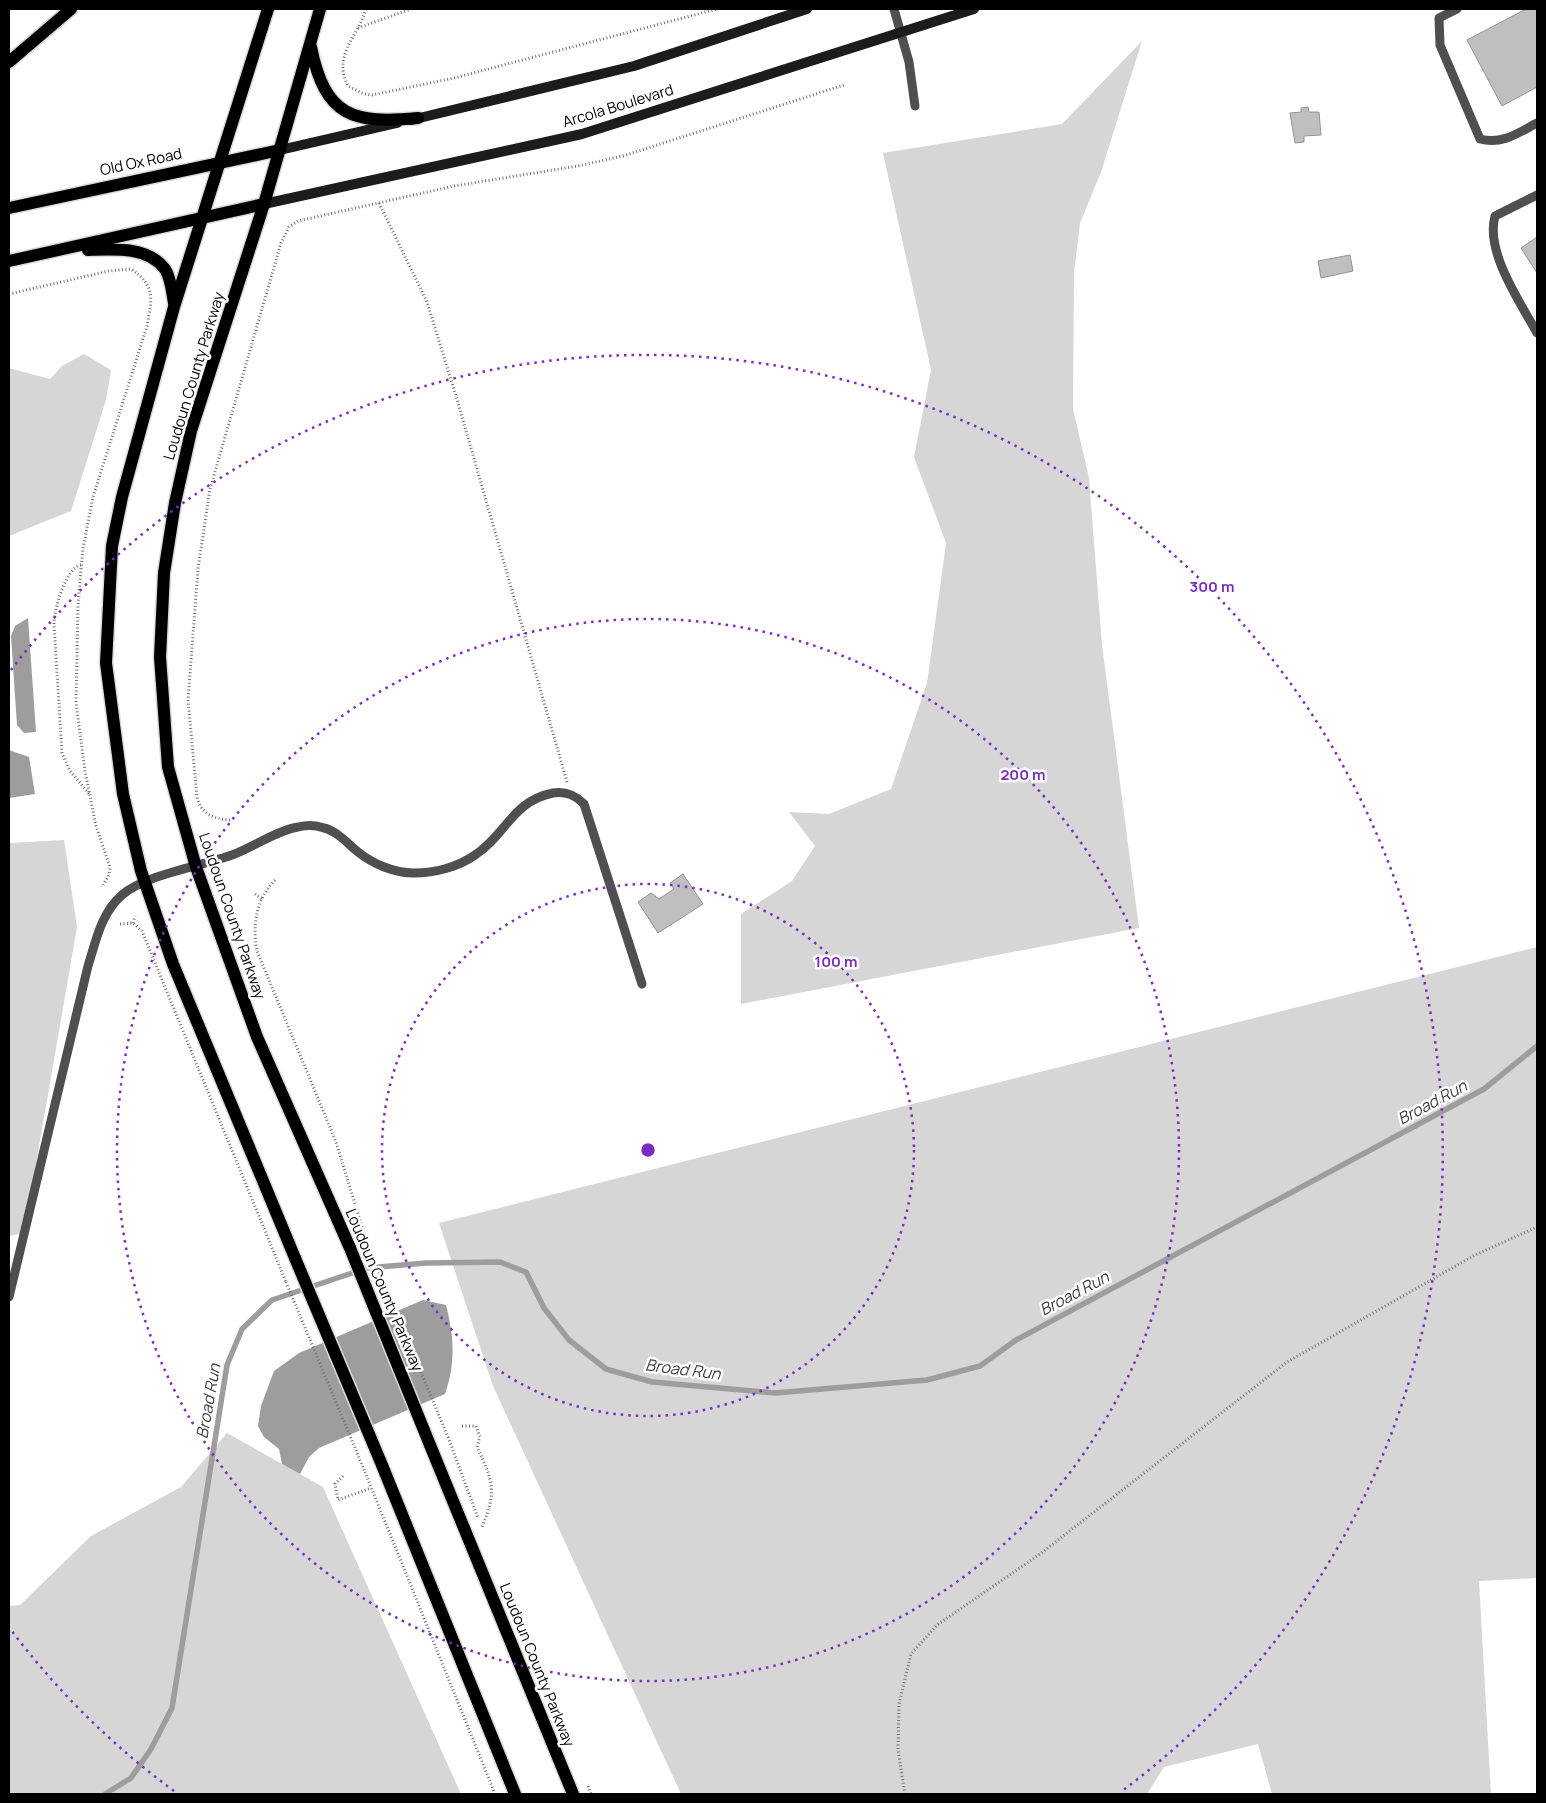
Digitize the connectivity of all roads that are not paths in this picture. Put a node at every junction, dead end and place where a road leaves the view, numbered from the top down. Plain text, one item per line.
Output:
1 (70, 9) edge
2 (268, 9) edge
3 (320, 9) edge
4 (807, 9) edge
5 (894, 9) edge
6 (974, 9) edge
7 (1457, 9) edge
8 (901, 33) junction
9 (310, 44) junction
10 (9, 62) edge
11 (915, 106) dead end
12 (418, 118) junction
13 (1537, 123) edge
14 (280, 150) junction
15 (221, 162) junction
16 (1537, 195) edge
17 (264, 204) junction
18 (9, 208) edge
19 (202, 218) junction
20 (58, 252) junction
21 (9, 261) edge
22 (174, 307) junction
23 (1537, 333) edge
24 (196, 867) junction
25 (145, 882) junction
26 (642, 984) dead end
27 (9, 1297) edge
28 (515, 1794) edge
29 (573, 1794) edge

1 - 10 main road
2 - 15 main road
3 - 9 main road, Loudoun County Parkway
4 - 12 main road
5 - 8 lane
6 - 8 main road, Arcola Boulevard
7 - 13 lane
8 - 11 lane
8 - 17 main road, Arcola Boulevard
9 - 12 main road
9 - 14 main road, Loudoun County Parkway
12 - 14 main road
14 - 15 main road, Old Ox Road
14 - 17 main road, Loudoun County Parkway
15 - 18 main road, Old Ox Road
15 - 19 main road
16 - 23 lane
17 - 19 main road
17 - 24 main road, Loudoun County Parkway
19 - 20 main road
19 - 22 main road
20 - 21 main road
20 - 22 main road
22 - 25 main road
24 - 25 lane
24 - 26 lane
24 - 29 main road, Loudoun County Parkway, bridge
25 - 27 lane
25 - 28 main road, bridge

